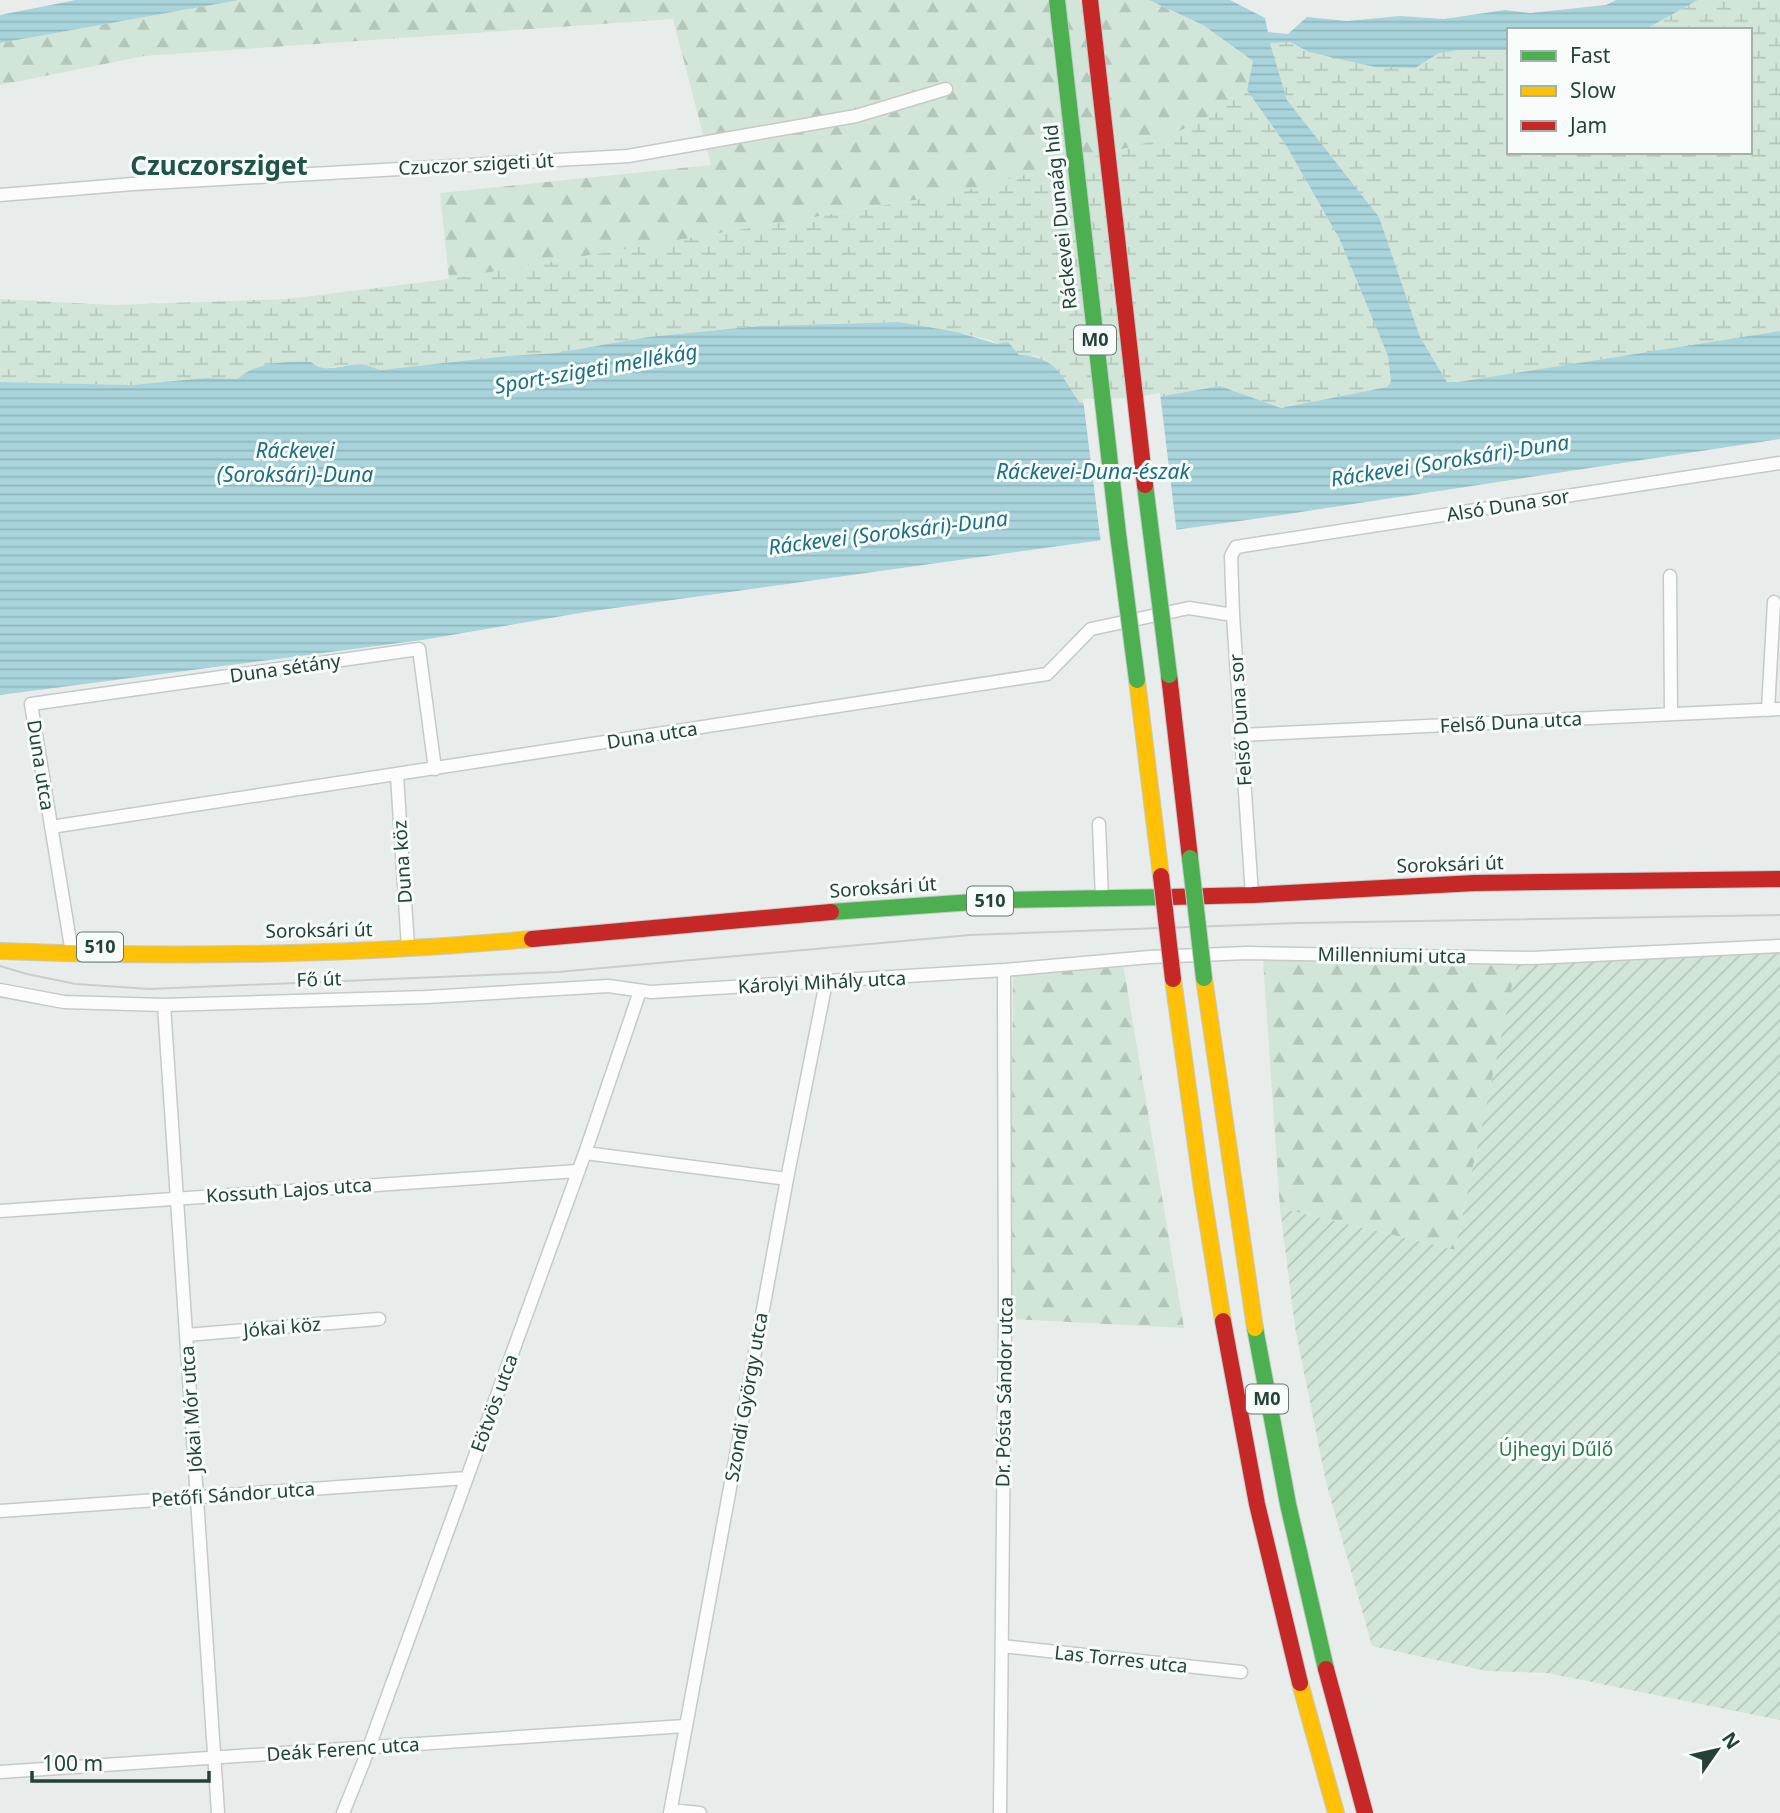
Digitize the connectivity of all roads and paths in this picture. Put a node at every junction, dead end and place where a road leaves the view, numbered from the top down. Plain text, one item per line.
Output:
1 (1057, 0) edge
2 (1090, 0) edge
3 (946, 89) dead end
4 (0, 195) edge
5 (1780, 463) edge
6 (1236, 547) joint
7 (1670, 576) dead end
8 (1774, 602) dead end
9 (1233, 615) junction
10 (31, 704) joint
11 (1774, 709) edge
12 (1671, 714) junction
13 (1241, 735) junction
14 (435, 769) junction
15 (397, 775) junction
16 (1100, 824) dead end
17 (51, 827) junction
18 (1780, 879) edge
19 (1252, 895) junction
20 (1102, 899) junction
21 (0, 943) edge
22 (1780, 946) edge
23 (71, 947) junction
24 (408, 948) junction
25 (0, 951) edge
26 (201, 952) junction
27 (1004, 971) junction
28 (826, 982) junction
29 (0, 990) edge
30 (640, 991) junction
31 (164, 1005) junction
32 (585, 1153) junction
33 (578, 1171) junction
34 (787, 1179) junction
35 (176, 1197) junction
36 (0, 1211) edge
37 (379, 1319) dead end
38 (186, 1335) junction
39 (467, 1478) junction
40 (197, 1496) junction
41 (0, 1511) edge
42 (1002, 1646) junction
43 (1241, 1672) dead end
44 (685, 1727) junction
45 (369, 1746) junction
46 (215, 1758) junction
47 (0, 1772) edge
48 (671, 1812) edge
49 (218, 1813) edge
50 (343, 1813) edge
51 (700, 1813) edge
52 (1000, 1813) edge
53 (1336, 1813) edge
54 (1365, 1813) edge

1 - 53 main road, Ráckevei Dunaág híd / M0, bridge
2 - 54 main road, M0, bridge
3 - 4 street, Czuczor szigeti út
5 - 6 street, Alsó Duna sor
6 - 9 street, Felső Duna sor
7 - 12 street
8 - 11 street
9 - 13 street, Felső Duna sor
9 - 14 street, Duna utca
10 - 14 street, Duna sétány
10 - 17 street, Duna utca
11 - 12 street, Felső Duna utca
12 - 13 street, Felső Duna utca
13 - 19 street, Felső Duna sor
14 - 15 street, Duna utca
15 - 17 street, Duna utca
15 - 24 street, Duna köz
16 - 20 street
17 - 23 street, Duna utca
18 - 19 main road, Soroksári út / 510
19 - 20 main road, Soroksári út / 510
20 - 24 main road, Soroksári út / 510
21 - 23 main road, 510
22 - 27 street, Millenniumi utca
23 - 26 main road, 510
24 - 26 main road, Soroksári út / 510
25 - 26 main road, 510
27 - 28 street, Károlyi Mihály utca
27 - 42 street, Dr. Pósta Sándor utca
28 - 30 street, Károlyi Mihály utca
28 - 34 street, Szondi György utca
29 - 31 street, Fő út
30 - 31 street, Fő út
30 - 32 street, Eötvös utca
31 - 35 street, Jókai Mór utca
32 - 33 street, Eötvös utca
32 - 34 street
33 - 35 street, Kossuth Lajos utca
33 - 39 street, Eötvös utca
34 - 44 street, Szondi György utca
35 - 36 street, Kossuth Lajos utca
35 - 38 street, Jókai Mór utca
37 - 38 street, Jókai köz
38 - 40 street, Jókai Mór utca
39 - 40 street, Petőfi Sándor utca
39 - 45 street, Eötvös utca
40 - 41 street, Petőfi Sándor utca
40 - 46 street, Jókai Mór utca
42 - 43 street, Las Torres utca
42 - 52 street, Dr. Pósta Sándor utca
44 - 45 street, Deák Ferenc utca
44 - 48 street, Szondi György utca
45 - 46 street, Deák Ferenc utca
45 - 50 street, Eötvös utca
46 - 47 street, Deák Ferenc utca
46 - 49 street, Jókai Mór utca
48 - 51 street

